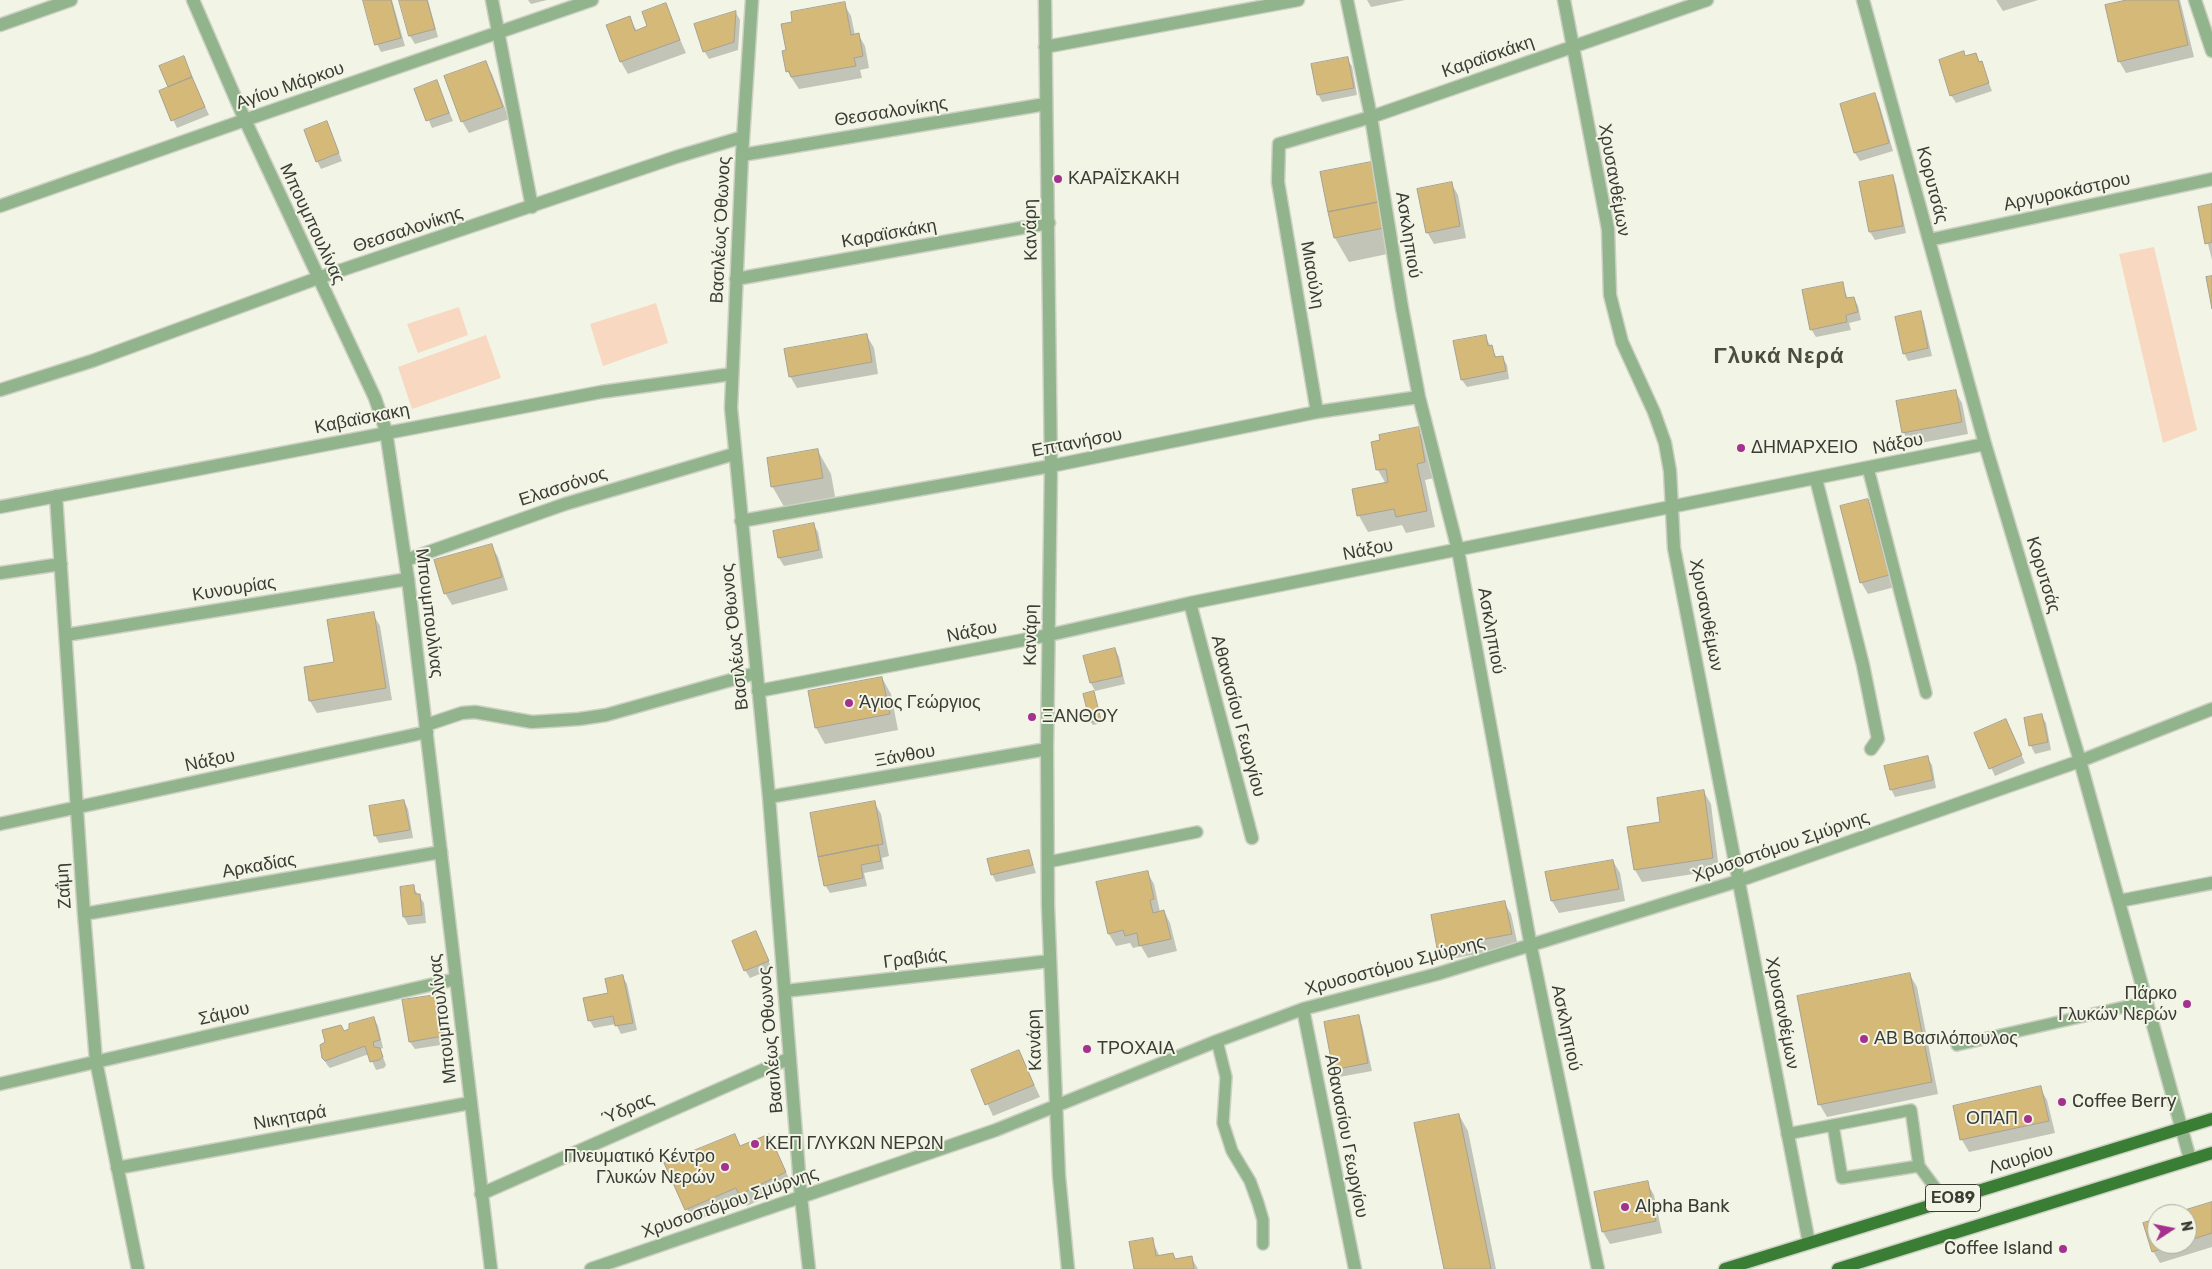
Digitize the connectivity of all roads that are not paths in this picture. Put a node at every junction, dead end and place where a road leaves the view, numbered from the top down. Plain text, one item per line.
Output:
1 (70, 0) edge
2 (192, 0) edge
3 (492, 0) edge
4 (592, 0) edge
5 (752, 0) edge
6 (1045, 0) edge
7 (1298, 0) edge
8 (1347, 0) edge
9 (1564, 0) edge
10 (1707, 0) edge
11 (1863, 0) edge
12 (2195, 0) edge
13 (0, 25) edge
14 (498, 32) junction
15 (1571, 46) junction
16 (1045, 47) junction
17 (2212, 51) edge
18 (1046, 104) junction
19 (1371, 117) junction
20 (245, 120) junction
21 (743, 137) junction
22 (1279, 144) joint
23 (742, 155) junction
24 (2212, 179) edge
25 (0, 206) edge
26 (532, 207) junction
27 (1048, 223) junction
28 (1929, 240) junction
29 (318, 278) junction
30 (736, 279) junction
31 (732, 374) junction
32 (0, 390) edge
33 (1419, 396) junction
34 (1317, 412) junction
35 (386, 432) junction
36 (1985, 444) junction
37 (734, 454) junction
38 (1051, 466) junction
39 (1868, 468) junction
40 (1816, 478) junction
41 (56, 496) junction
42 (0, 507) edge
43 (1671, 508) junction
44 (741, 522) junction
45 (1458, 550) junction
46 (406, 560) junction
47 (61, 564) junction
48 (0, 573) edge
49 (408, 579) junction
50 (1190, 602) junction
51 (66, 635) junction
52 (1049, 635) junction
53 (756, 673) junction
54 (758, 691) junction
55 (1926, 693) dead end
56 (2212, 708) edge
57 (426, 728) junction
58 (1047, 749) junction
59 (1871, 749) dead end
60 (2080, 761) junction
61 (769, 797) junction
62 (77, 808) junction
63 (0, 824) edge
64 (1197, 832) dead end
65 (1252, 838) dead end
66 (441, 852) junction
67 (1048, 862) junction
68 (1738, 882) junction
69 (2212, 883) edge
70 (2119, 901) junction
71 (84, 914) junction
72 (1531, 946) junction
73 (1050, 961) junction
74 (456, 979) junction
75 (785, 991) junction
76 (2146, 1002) junction
77 (1303, 1009) junction
78 (1217, 1041) junction
79 (1957, 1045) dead end
80 (790, 1058) junction
81 (96, 1061) junction
82 (0, 1084) edge
83 (470, 1103) junction
84 (1055, 1108) junction
85 (2212, 1119) edge
86 (1833, 1126) junction
87 (2181, 1128) junction
88 (1788, 1134) junction
89 (2212, 1153) edge
90 (2190, 1159) junction
91 (1919, 1166) junction
92 (117, 1168) junction
93 (481, 1194) junction
94 (801, 1197) junction
95 (1945, 1201) junction
96 (1809, 1243) junction
97 (1262, 1244) dead end
98 (138, 1269) edge
99 (490, 1269) edge
100 (591, 1269) edge
101 (809, 1269) edge
102 (1068, 1269) edge
103 (1354, 1269) edge
104 (1598, 1269) edge
105 (1725, 1269) edge
106 (1838, 1269) edge

1 - 13 street
2 - 20 street, Μπουμπουλίνας
3 - 14 street
4 - 14 street, Αγίου Μάρκου
5 - 21 street, Βασιλέως Όθωνος
6 - 16 street, Κανάρη
7 - 16 street
8 - 19 street, Ασκληπιού
9 - 15 street, Χρυσανθέμων
10 - 15 street, Καραϊσκάκη
11 - 28 street, Κορυτσάς
12 - 17 street
14 - 20 street, Αγίου Μάρκου
14 - 26 street
15 - 19 street, Καραϊσκάκη
15 - 43 street, Χρυσανθέμων
16 - 18 street, Κανάρη
18 - 23 street, Θεσσαλονίκης
18 - 27 street, Κανάρη
19 - 22 street, Καραϊσκάκη
19 - 33 street, Ασκληπιού
20 - 25 street, Αγίου Μάρκου
20 - 29 street, Μπουμπουλίνας
21 - 23 street, Βασιλέως Όθωνος
21 - 26 street, Θεσσαλονίκης
22 - 34 street, Μιαούλη
23 - 30 street, Βασιλέως Όθωνος
24 - 28 street, Αργυροκάστρου
26 - 29 street, Θεσσαλονίκης
27 - 30 street, Καραϊσκάκη
27 - 38 street, Κανάρη
28 - 36 street, Κορυτσάς
29 - 32 street, Θεσσαλονίκης
29 - 35 street, Μπουμπουλίνας
30 - 31 street, Βασιλέως Όθωνος
31 - 35 street, Καβαϊσκακη
31 - 37 street, Βασιλέως Όθωνος
33 - 34 street, Επτανήσου
33 - 45 street, Ασκληπιού
34 - 38 street, Επτανήσου
35 - 41 street, Καβαϊσκακη
35 - 46 street, Μπουμπουλίνας
36 - 39 street, Νάξου
36 - 60 street, Κορυτσάς
37 - 44 street, Βασιλέως Όθωνος
37 - 46 street, Ελασσόνος
38 - 44 street, Επτανήσου
38 - 52 street, Κανάρη
39 - 40 street, Νάξου
39 - 55 lane
40 - 43 street, Νάξου
40 - 59 street
41 - 42 street, Καβαϊσκακη
41 - 47 street, Ζαΐμη
43 - 45 street, Νάξου
43 - 68 street, Χρυσανθέμων
44 - 53 street, Βασιλέως Όθωνος
45 - 50 street, Νάξου
45 - 72 street, Ασκληπιού
46 - 49 street, Μπουμπουλίνας
47 - 48 street
47 - 51 street, Ζαΐμη
49 - 51 street, Κυνουρίας
49 - 57 street, Μπουμπουλίνας
50 - 52 street, Νάξου
50 - 65 street, Αθανασίου Γεωργίου
51 - 62 street, Ζαΐμη
52 - 54 street, Νάξου
52 - 58 street, Κανάρη
53 - 54 street, Βασιλέως Όθωνος
53 - 57 street, Νάξου
54 - 61 street, Βασιλέως Όθωνος
56 - 60 street, Χρυσοστόμου Σμύρνης
57 - 62 street, Νάξου
57 - 66 street, Μπουμπουλίνας
58 - 61 street, Ξάνθου
58 - 67 street, Κανάρη
60 - 68 street, Χρυσοστόμου Σμύρνης
60 - 70 street, Κορυτσάς
61 - 75 street, Βασιλέως Όθωνος
62 - 63 street, Νάξου
62 - 71 street, Ζαΐμη
64 - 67 lane
66 - 71 street, Αρκαδίας
66 - 74 street, Μπουμπουλίνας
67 - 73 street, Κανάρη
68 - 72 street, Χρυσοστόμου Σμύρνης
68 - 88 street, Χρυσανθέμων
69 - 70 street
70 - 76 street, Κορυτσάς
71 - 81 street, Ζαΐμη
72 - 77 street, Χρυσοστόμου Σμύρνης
72 - 104 street, Ασκληπιού
73 - 75 street, Γραβιάς
73 - 84 street, Κανάρη
74 - 81 street, Σάμου
74 - 83 street, Μπουμπουλίνας
75 - 80 street, Βασιλέως Όθωνος
76 - 79 lane
76 - 87 street, Κορυτσάς
77 - 78 street, Χρυσοστόμου Σμύρνης
77 - 103 street, Αθανασίου Γεωργίου
78 - 84 street, Χρυσοστόμου Σμύρνης
78 - 97 lane
80 - 93 street, Ύδρας
80 - 94 street, Βασιλέως Όθωνος
81 - 82 street, Σάμου
81 - 92 street, Ζαΐμη
83 - 92 street, Νικηταρά
83 - 93 street, Μπουμπουλίνας
84 - 94 street, Χρυσοστόμου Σμύρνης
84 - 102 street, Κανάρη
85 - 87 main road, Λαυρίου / ΕΟ89
86 - 88 lane
86 - 91 lane
86 - 91 lane
87 - 90 street, Κορυτσάς
87 - 95 main road, Λαυρίου / ΕΟ89
88 - 96 street, Χρυσανθέμων
89 - 90 main road, ΕΟ89
90 - 106 main road, ΕΟ89
91 - 95 lane
92 - 98 street, Ζαΐμη
93 - 99 street, Μπουμπουλίνας
94 - 100 street, Χρυσοστόμου Σμύρνης
94 - 101 street, Βασιλέως Όθωνος
95 - 96 main road, Λαυρίου / ΕΟ89
96 - 105 main road, Λαυρίου / ΕΟ89

